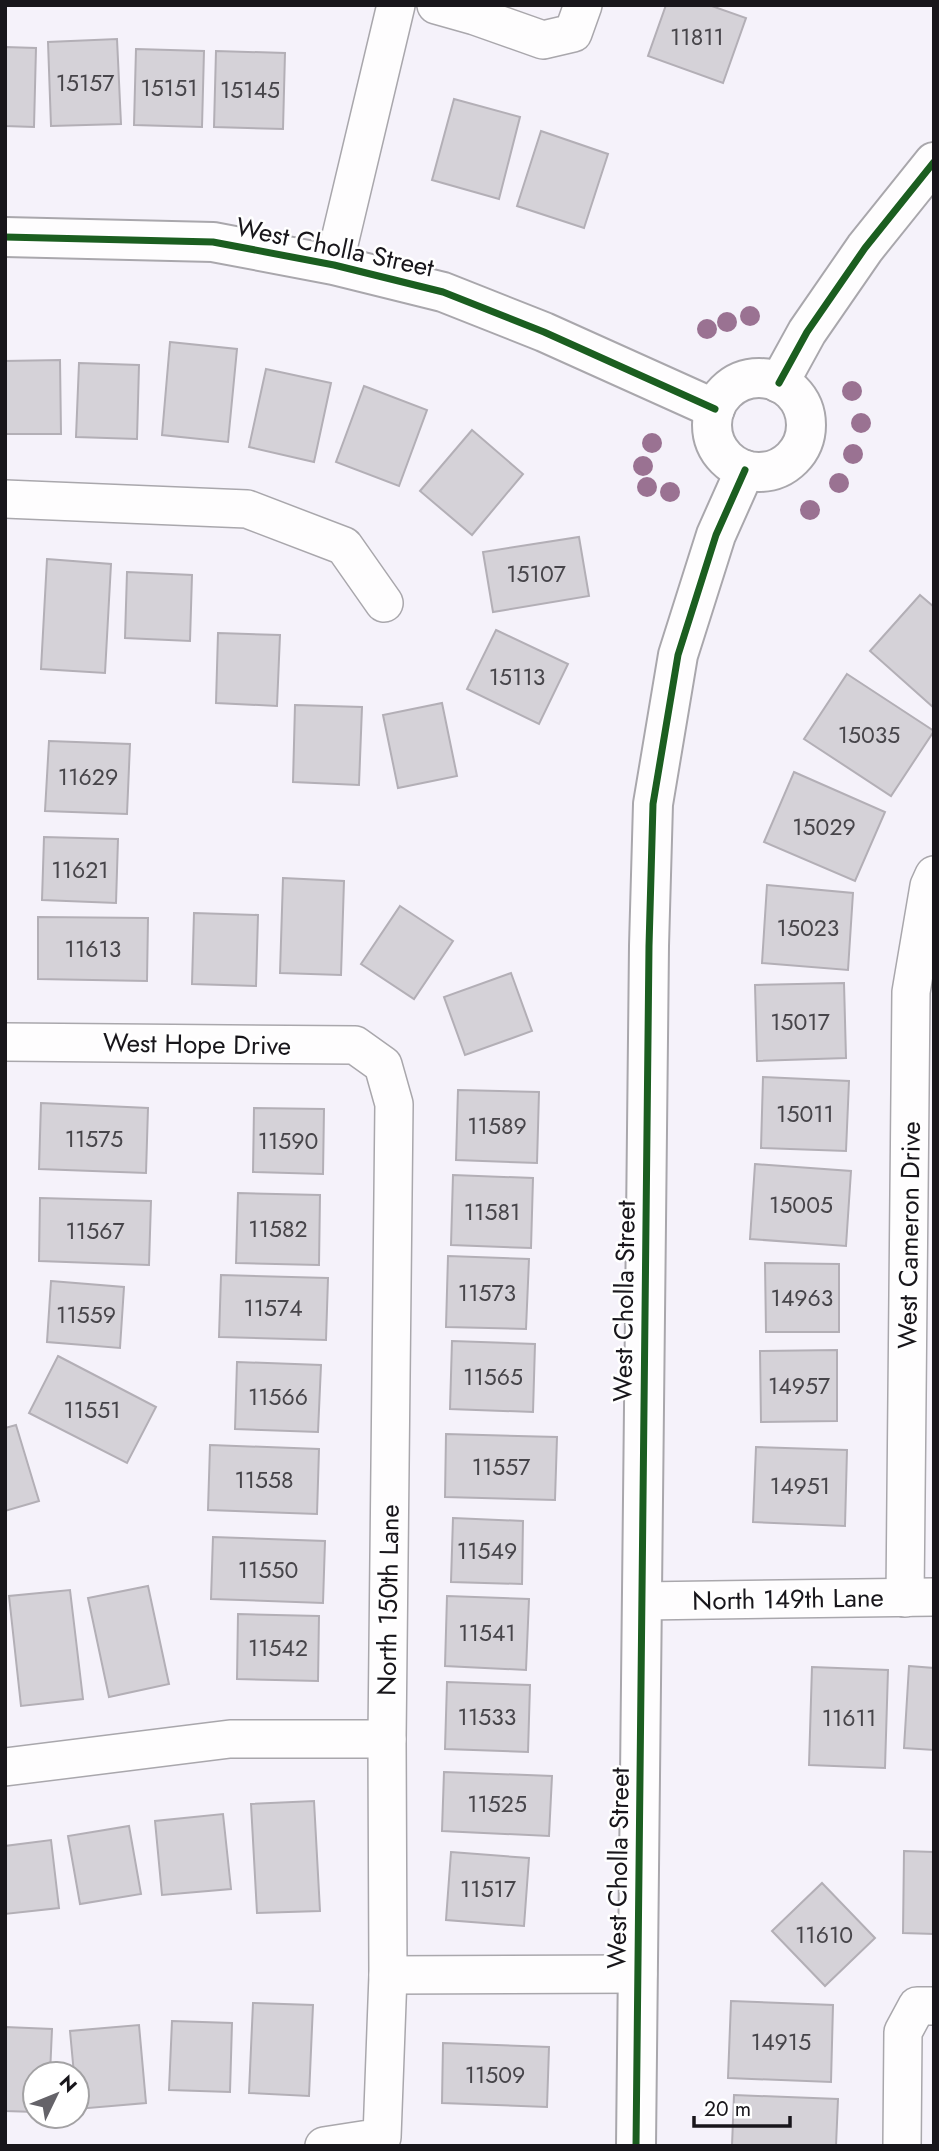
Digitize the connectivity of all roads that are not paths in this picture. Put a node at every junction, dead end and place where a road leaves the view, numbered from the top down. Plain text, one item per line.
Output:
1 (396, 5) edge
2 (436, 5) edge
3 (578, 19) edge
4 (934, 162) edge
5 (5, 237) edge
6 (334, 265) junction
7 (779, 383) junction
8 (715, 409) junction
9 (745, 470) junction
10 (5, 499) edge
11 (384, 603) dead end
12 (934, 875) edge
13 (5, 1042) edge
14 (383, 1065) joint
15 (919, 1597) edge
16 (642, 1601) junction
17 (387, 1739) junction
18 (5, 1767) edge
19 (638, 1974) junction
20 (387, 1975) junction
21 (925, 2006) edge
22 (324, 2146) edge
23 (636, 2146) edge
24 (902, 2146) edge

1 - 6 street
2 - 3 street
4 - 7 street
5 - 6 street, West Cholla Street
6 - 8 street, West Cholla Street
7 - 8 street
7 - 9 street
8 - 9 street
9 - 16 street, West Cholla Street
10 - 11 street
12 - 15 street, West Cameron Drive
13 - 14 street, West Hope Drive
14 - 17 street, North 150th Lane
15 - 16 street, North 149th Lane
16 - 19 street, West Cholla Street
17 - 18 street
17 - 20 street, North 150th Lane
19 - 20 street
19 - 23 street, West Cholla Street
20 - 22 street, North 150th Lane
21 - 24 street

